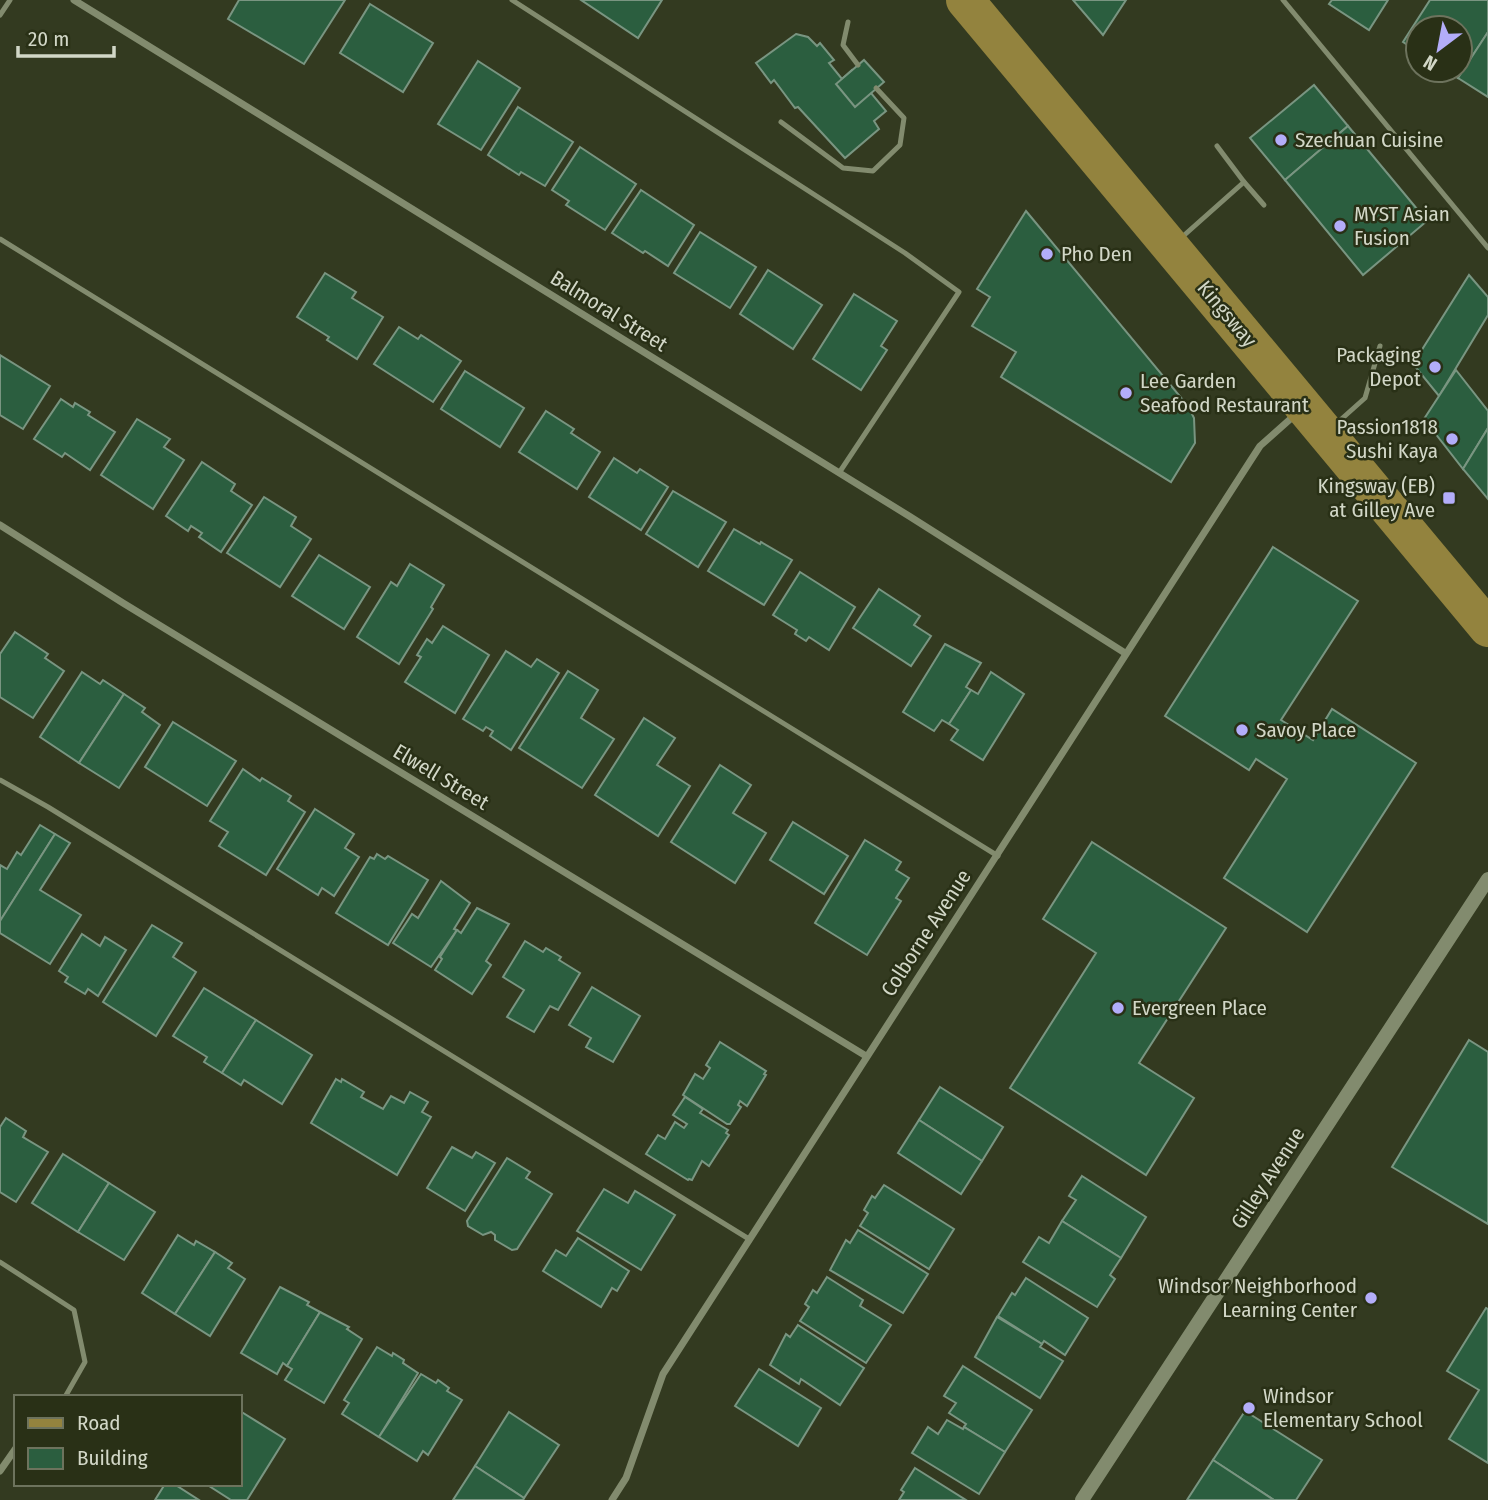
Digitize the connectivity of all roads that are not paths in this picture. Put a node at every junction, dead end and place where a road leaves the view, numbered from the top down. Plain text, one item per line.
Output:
1 (10, 0) edge
2 (74, 0) edge
3 (512, 0) edge
4 (965, 0) edge
5 (1283, 0) edge
6 (0, 15) edge
7 (848, 22) dead end
8 (858, 65) dead end
9 (876, 88) dead end
10 (781, 122) dead end
11 (1217, 146) dead end
12 (1244, 182) junction
13 (1264, 205) dead end
14 (0, 239) edge
15 (1170, 247) junction
16 (1488, 248) edge
17 (1380, 346) dead end
18 (1315, 419) junction
19 (839, 473) junction
20 (0, 525) edge
21 (1488, 628) edge
22 (1125, 653) junction
23 (0, 780) edge
24 (998, 856) junction
25 (1488, 879) edge
26 (866, 1056) junction
27 (749, 1239) junction
28 (0, 1262) edge
29 (66, 1395) edge
30 (14, 1451) edge
31 (0, 1471) edge
32 (612, 1500) edge
33 (1082, 1500) edge

1 - 6 lane
2 - 19 street, Balmoral Street
3 - 19 lane
4 - 15 main road, Kingsway
5 - 16 lane
7 - 8 lane
9 - 10 lane
11 - 12 lane
12 - 13 lane
12 - 15 lane
14 - 24 lane
15 - 18 main road, Kingsway
17 - 18 lane
18 - 21 main road, Kingsway
18 - 22 street, Colborne Avenue
19 - 22 street, Balmoral Street
20 - 26 street, Elwell Street
22 - 24 street, Colborne Avenue
23 - 27 lane
24 - 26 street, Colborne Avenue
25 - 33 street, Gilley Avenue
26 - 27 street, Colborne Avenue
27 - 32 street, Colborne Avenue
28 - 29 lane
30 - 31 street

